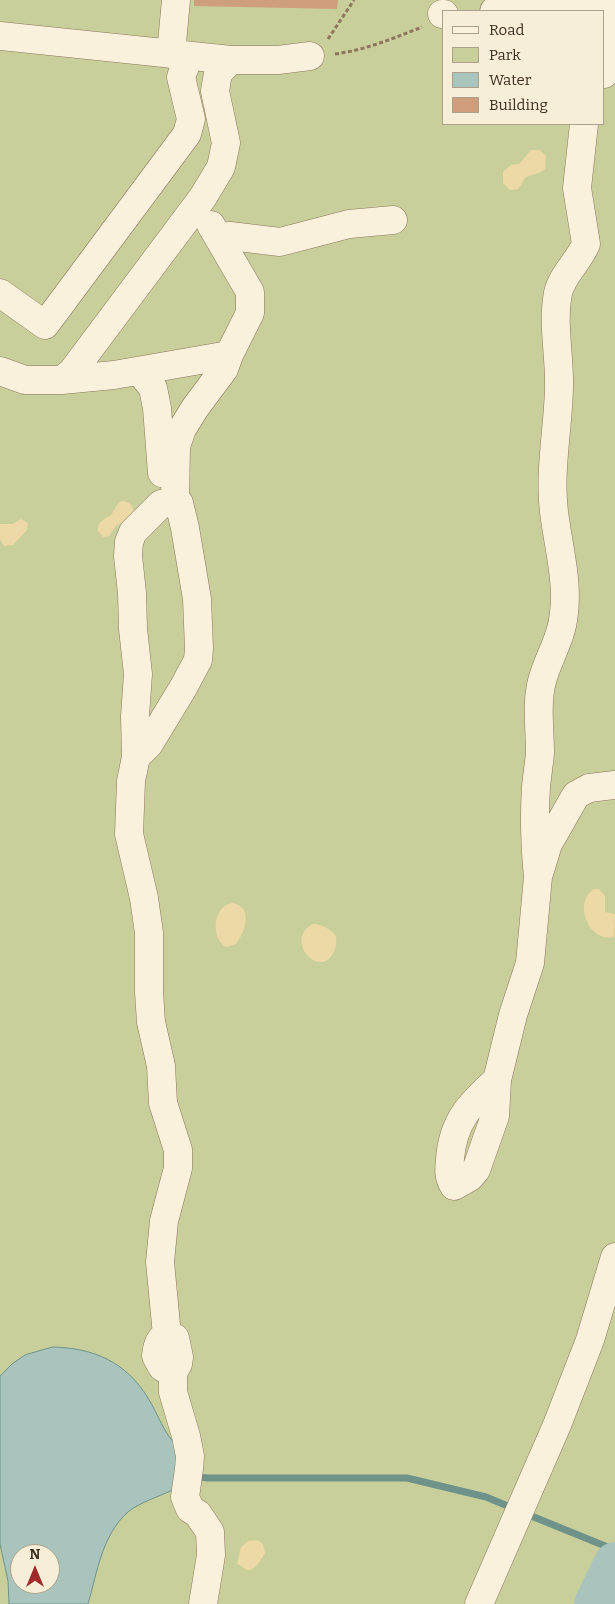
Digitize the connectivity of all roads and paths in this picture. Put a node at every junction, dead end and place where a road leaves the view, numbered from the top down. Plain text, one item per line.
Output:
1 (176, 0) edge
2 (354, 0) edge
3 (504, 10) edge
4 (546, 10) edge
5 (442, 15) edge
6 (614, 16) edge
7 (0, 36) edge
8 (180, 55) junction
9 (310, 56) junction
10 (231, 60) junction
11 (605, 71) edge
12 (584, 125) edge
13 (198, 203) junction
14 (393, 220) dead end
15 (218, 237) junction
16 (0, 293) edge
17 (229, 355) junction
18 (0, 371) edge
19 (140, 372) junction
20 (62, 380) junction
21 (172, 501) junction
22 (136, 757) junction
23 (615, 785) edge
24 (538, 877) junction
25 (497, 1080) dead end
26 (615, 1256) edge
27 (203, 1604) edge
28 (479, 1604) edge

1 - 8 lane
2 - 9 path
3 - 4 lane
5 - 9 path
6 - 11 lane
7 - 8 lane
8 - 10 lane
8 - 16 lane
9 - 10 lane
10 - 13 lane
12 - 24 lane
13 - 15 lane
13 - 20 lane
14 - 15 lane
15 - 17 lane
17 - 19 lane
17 - 21 lane
18 - 20 lane
19 - 20 lane
19 - 21 lane
21 - 22 lane
21 - 22 lane
22 - 27 lane
23 - 24 lane
24 - 25 lane
26 - 28 lane

